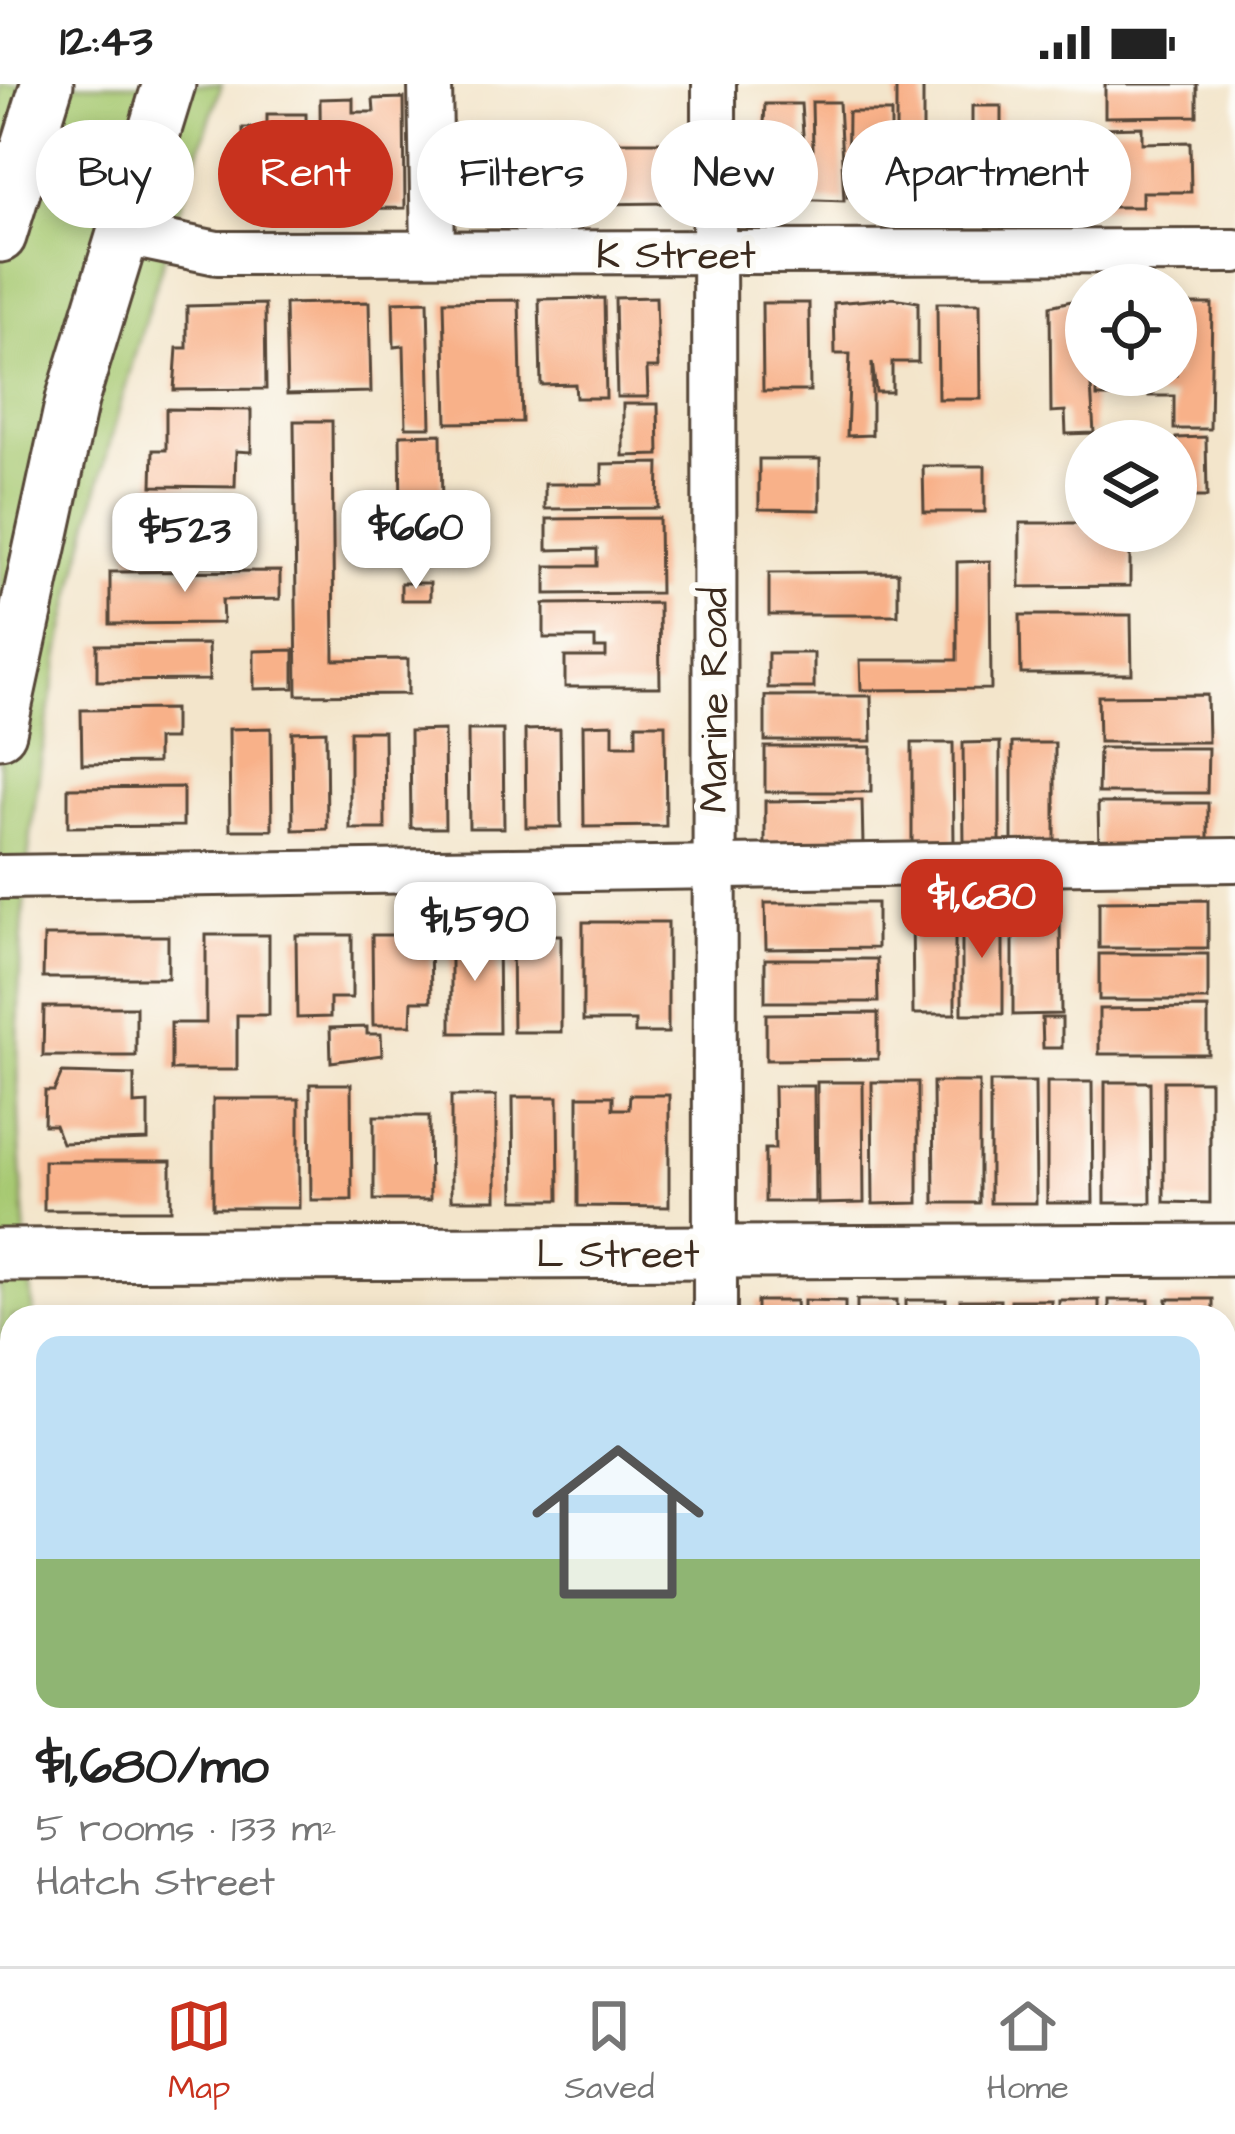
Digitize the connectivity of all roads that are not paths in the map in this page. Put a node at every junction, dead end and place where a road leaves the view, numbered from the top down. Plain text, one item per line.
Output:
1 (47, 84) edge
2 (169, 84) edge
3 (430, 84) edge
4 (714, 84) edge
5 (120, 233) junction
6 (0, 236) edge
7 (433, 251) junction
8 (1235, 251) edge
9 (716, 255) junction
10 (0, 732) edge
11 (1235, 860) edge
12 (712, 866) junction
13 (0, 878) edge
14 (1235, 1250) edge
15 (715, 1252) junction
16 (0, 1255) edge
17 (715, 1305) edge

1 - 6 main road
2 - 5 main road
3 - 7 street
4 - 9 street, Marine Road
5 - 7 street, K Street
5 - 10 main road
7 - 9 street, K Street
8 - 9 street, K Street
9 - 12 street, Marine Road
11 - 12 street
12 - 13 street
12 - 15 street, Marine Road
14 - 15 main road, L Street
15 - 16 main road, L Street
15 - 17 street, Marine Road

